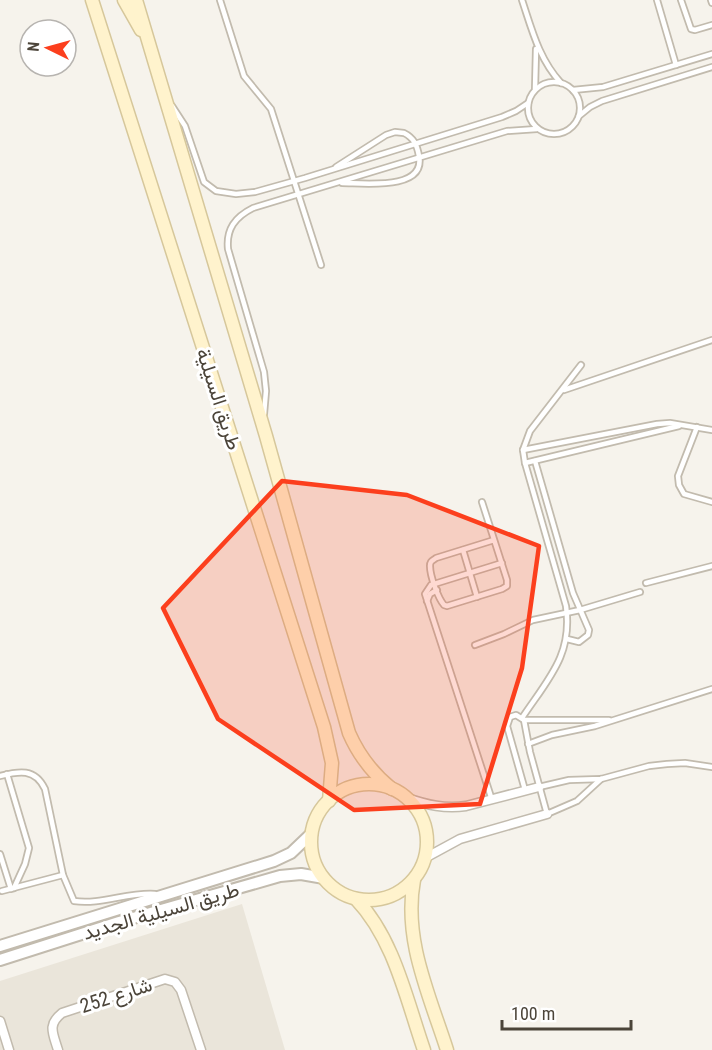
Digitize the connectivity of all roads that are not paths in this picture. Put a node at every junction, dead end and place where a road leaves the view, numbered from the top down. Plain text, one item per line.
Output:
1 (92, 0) edge
2 (124, 0) edge
3 (136, 0) edge
4 (220, 0) edge
5 (522, 0) edge
6 (657, 0) edge
7 (681, 0) edge
8 (712, 25) edge
9 (148, 41) junction
10 (536, 44) junction
11 (712, 54) edge
12 (676, 65) junction
13 (712, 67) edge
14 (561, 83) junction
15 (535, 90) junction
16 (573, 90) junction
17 (166, 100) junction
18 (528, 103) junction
19 (579, 116) junction
20 (537, 129) junction
21 (416, 143) junction
22 (419, 157) junction
23 (332, 170) junction
24 (294, 180) junction
25 (336, 183) junction
26 (298, 194) junction
27 (321, 265) dead end
28 (712, 340) edge
29 (581, 365) dead end
30 (563, 390) junction
31 (262, 423) junction
32 (685, 425) junction
33 (697, 427) junction
34 (712, 430) edge
35 (523, 450) junction
36 (535, 460) junction
37 (525, 463) junction
38 (482, 502) dead end
39 (712, 502) edge
40 (494, 540) junction
41 (463, 550) junction
42 (502, 563) junction
43 (712, 566) edge
44 (470, 573) junction
45 (646, 583) dead end
46 (436, 587) junction
47 (640, 592) dead end
48 (477, 597) junction
49 (580, 610) junction
50 (567, 612) junction
51 (567, 639) junction
52 (475, 645) dead end
53 (712, 689) edge
54 (523, 719) junction
55 (612, 720) junction
56 (528, 744) junction
57 (712, 767) edge
58 (7, 774) junction
59 (0, 777) edge
60 (601, 779) junction
61 (539, 787) junction
62 (392, 789) junction
63 (525, 790) junction
64 (407, 798) junction
65 (492, 800) junction
66 (329, 801) junction
67 (547, 814) junction
68 (312, 833) junction
69 (0, 854) edge
70 (425, 858) junction
71 (63, 875) junction
72 (324, 878) junction
73 (414, 879) junction
74 (12, 888) junction
75 (2, 891) dead end
76 (169, 895) junction
77 (356, 899) junction
78 (0, 946) edge
79 (0, 960) edge
80 (0, 1021) edge
81 (9, 1050) edge
82 (58, 1050) edge
83 (201, 1050) edge
84 (424, 1050) edge
85 (447, 1050) edge

1 - 66 main road, طريق السيلية
2 - 9 main road
3 - 9 main road, طريق السيلية
4 - 24 lane
5 - 10 lane
6 - 12 lane
7 - 8 lane
9 - 17 main road, طريق السيلية
10 - 14 lane
10 - 15 lane
11 - 12 lane
12 - 16 lane
13 - 19 lane
14 - 15 lane
14 - 16 lane
15 - 18 lane
16 - 19 lane
17 - 24 lane
17 - 31 main road, طريق السيلية
18 - 20 lane
18 - 21 lane
19 - 20 lane
20 - 22 lane
21 - 22 lane
21 - 23 lane
21 - 23 lane
22 - 25 lane
22 - 25 lane
23 - 24 lane
24 - 26 lane
25 - 26 lane
26 - 27 lane
26 - 31 lane
28 - 30 lane
29 - 30 lane
30 - 35 lane
31 - 62 main road, طريق السيلية
32 - 33 lane
32 - 35 lane
32 - 36 lane
33 - 34 lane
33 - 39 lane
35 - 37 lane
36 - 37 lane
36 - 49 lane
37 - 50 lane
38 - 40 lane
40 - 41 lane
40 - 42 lane
41 - 44 lane
41 - 46 lane
42 - 44 lane
42 - 48 lane
43 - 45 lane
44 - 46 lane
44 - 48 lane
46 - 48 lane
46 - 65 lane
47 - 49 lane
49 - 50 lane
49 - 51 lane
50 - 51 lane
50 - 52 lane
51 - 54 lane
53 - 55 lane
54 - 55 lane
54 - 56 lane
54 - 63 lane
55 - 56 lane
56 - 61 lane
57 - 60 lane
58 - 59 lane
58 - 71 lane
58 - 74 lane
60 - 61 lane
60 - 67 lane
61 - 63 street
61 - 67 lane
62 - 64 main road
62 - 66 main road
63 - 65 street
64 - 65 street
64 - 70 main road
66 - 68 main road
67 - 70 street
68 - 72 main road
68 - 76 street, طريق السيلية الجديد
69 - 74 lane
70 - 73 main road
71 - 74 lane
71 - 76 lane
72 - 77 main road
72 - 79 street, طريق السيلية الجديد
73 - 77 main road
73 - 85 main road
74 - 75 lane
76 - 78 street, طريق السيلية الجديد
77 - 84 main road
80 - 81 street
82 - 83 street, شارع 252

